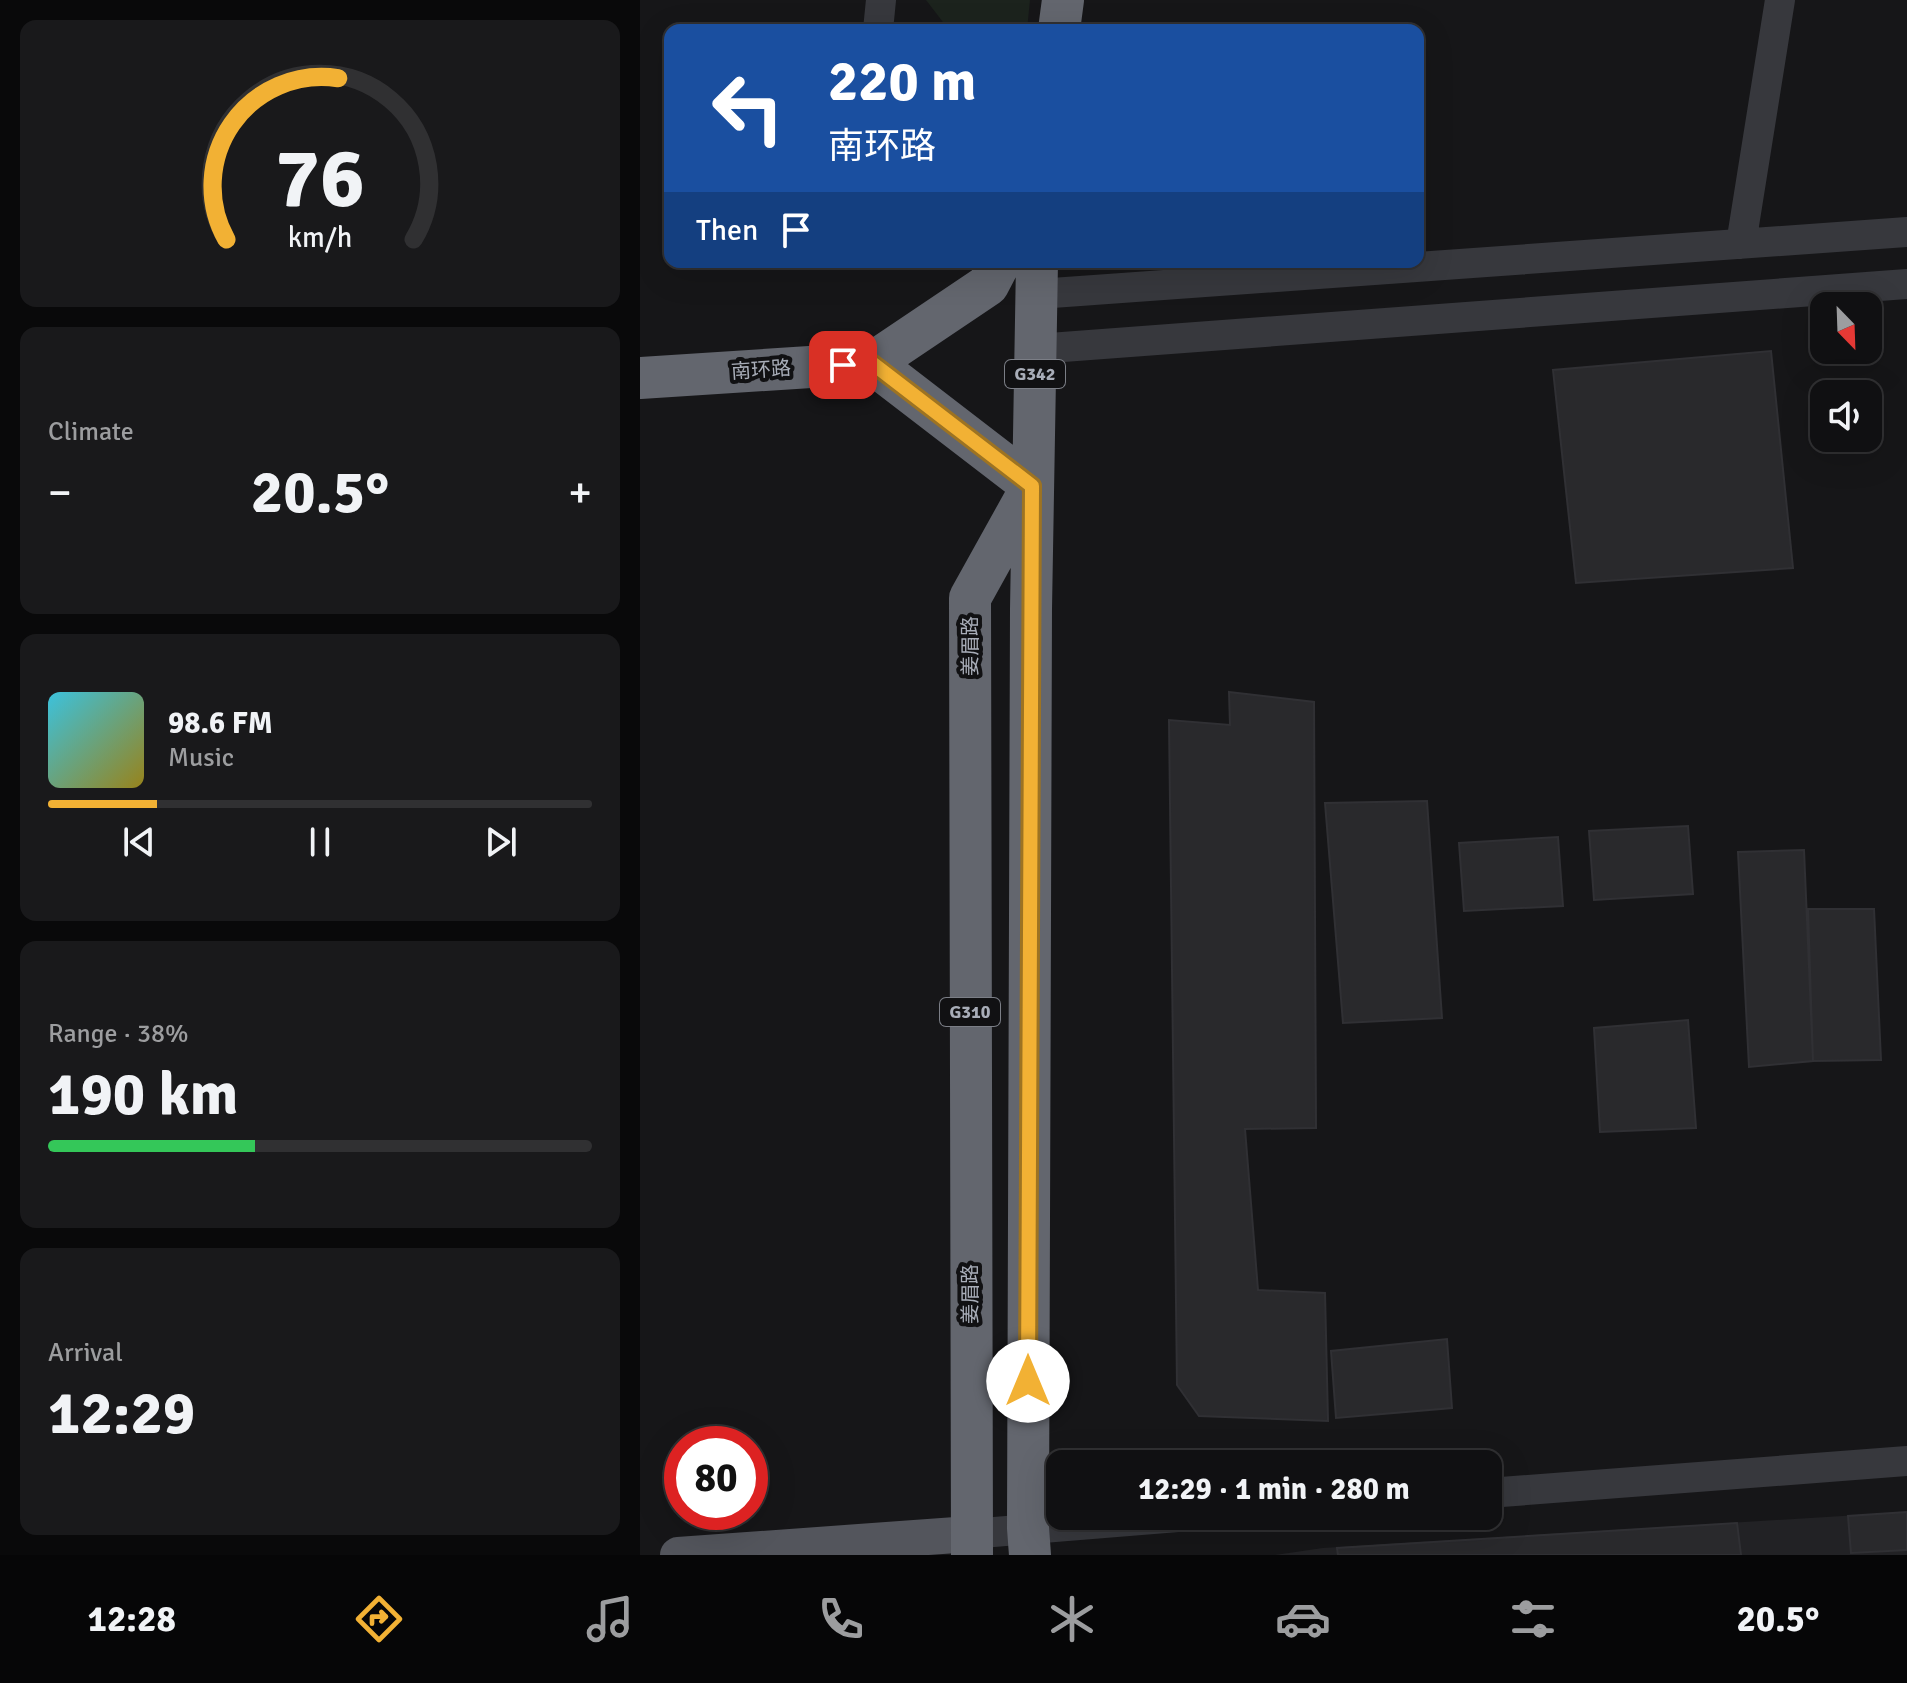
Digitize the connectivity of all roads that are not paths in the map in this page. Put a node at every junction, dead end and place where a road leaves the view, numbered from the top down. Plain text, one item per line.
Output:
1 (881, 0) edge
2 (1063, 0) edge
3 (1780, 0) edge
4 (879, 24) edge
5 (1060, 24) edge
6 (1907, 232) edge
7 (1741, 244) junction
8 (1424, 259) edge
9 (997, 268) edge
10 (1245, 268) edge
11 (1038, 278) edge
12 (1907, 284) edge
13 (1036, 349) junction
14 (872, 363) junction
15 (640, 378) edge
16 (1032, 486) junction
17 (1907, 1461) edge
18 (1502, 1492) edge
19 (1103, 1530) edge
20 (1029, 1542) edge
21 (971, 1544) edge
22 (678, 1555) edge

1 - 4 street
2 - 5 highway
3 - 7 street
6 - 7 street
7 - 8 street
9 - 14 highway
10 - 11 street
11 - 13 highway, G342
12 - 13 street
13 - 16 highway, G342
14 - 15 highway, 南环路
14 - 16 highway
16 - 20 highway, G310
16 - 21 highway, 姜眉路 / G310
17 - 18 street
19 - 20 street
20 - 21 street
21 - 22 main road

